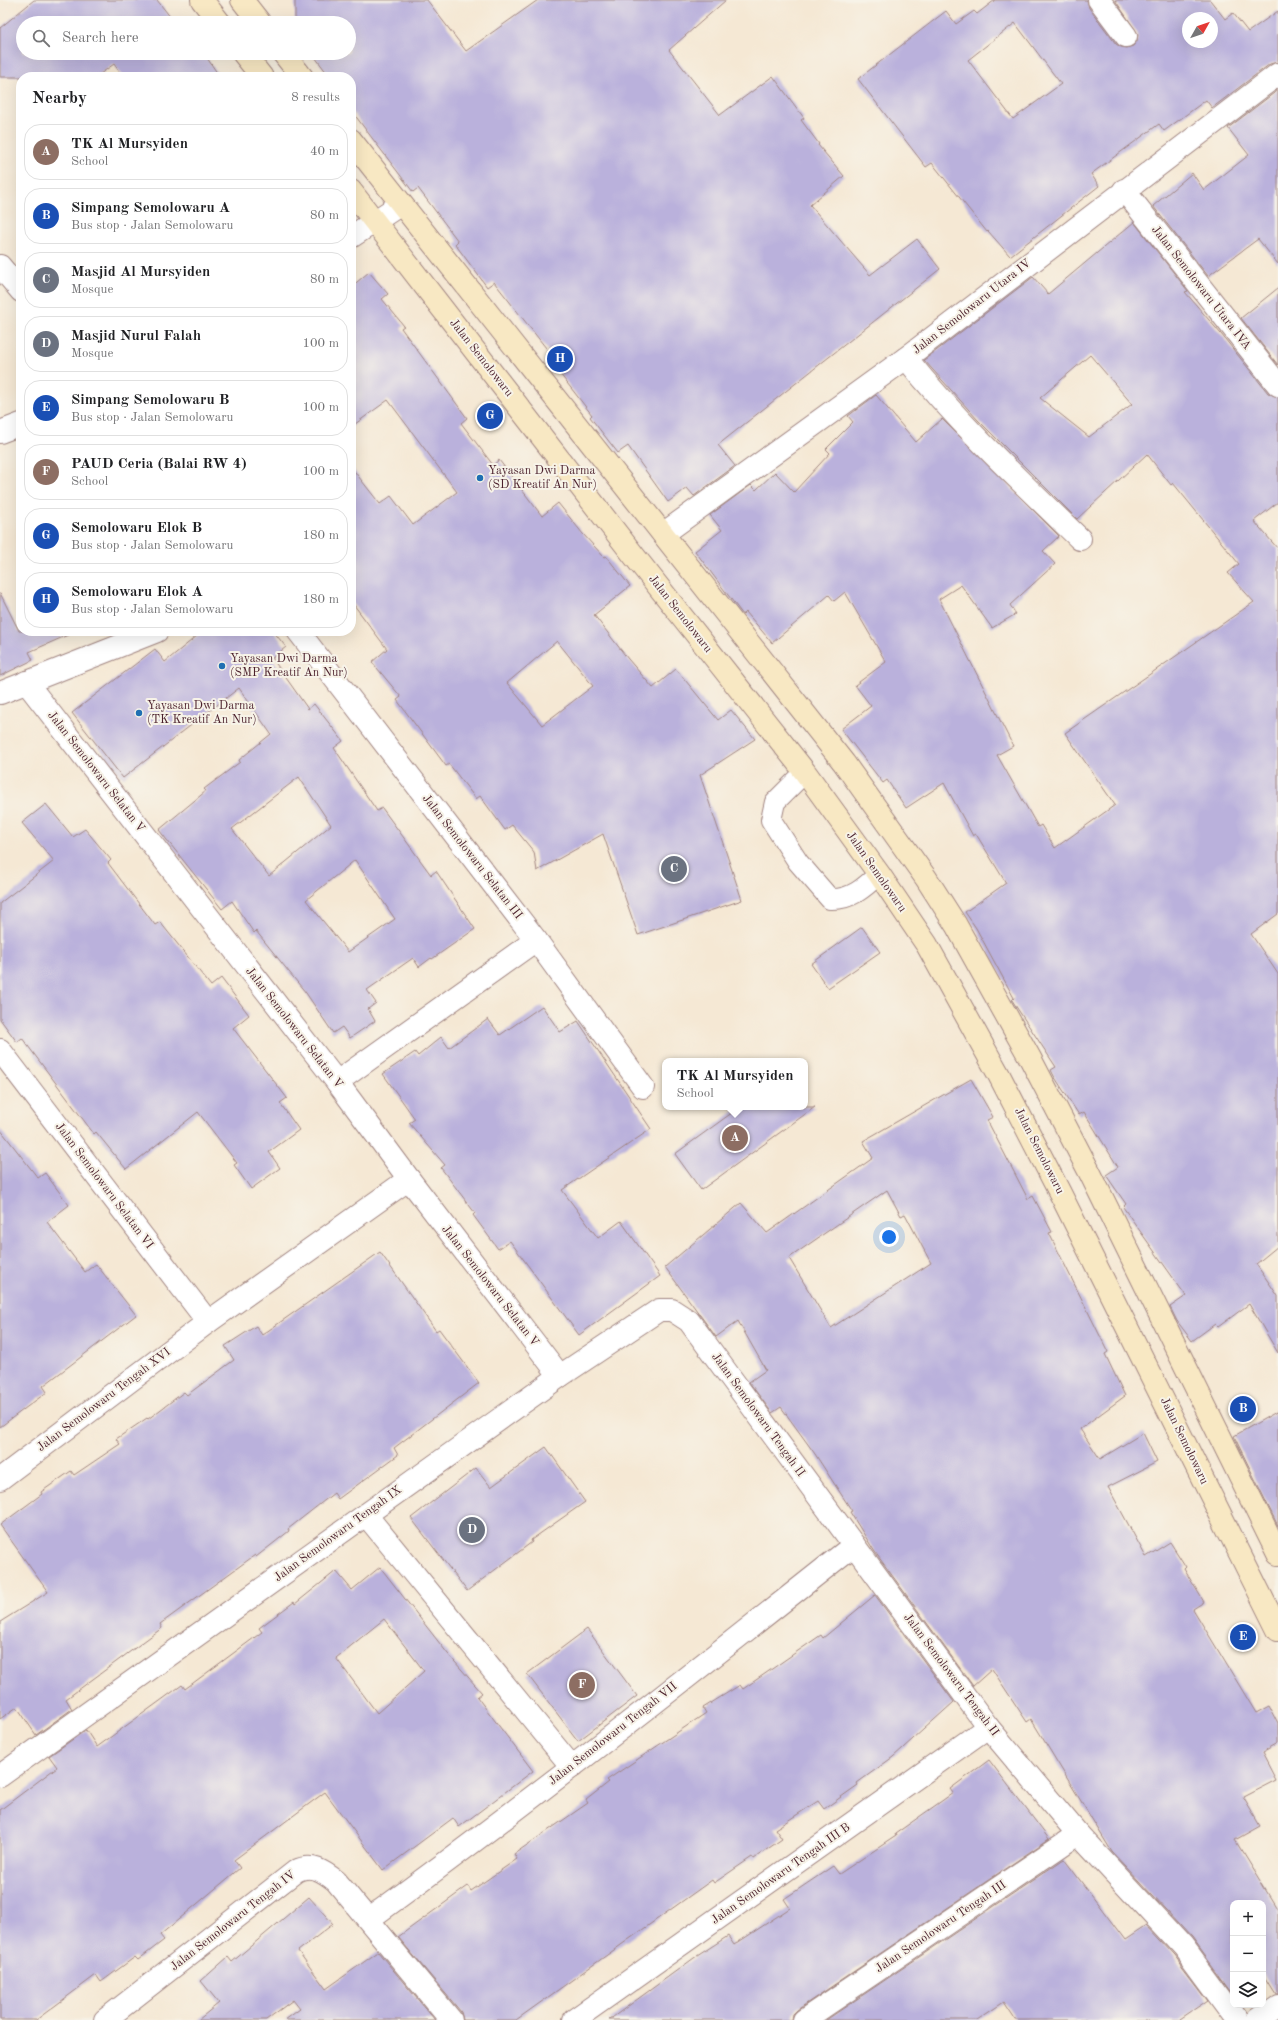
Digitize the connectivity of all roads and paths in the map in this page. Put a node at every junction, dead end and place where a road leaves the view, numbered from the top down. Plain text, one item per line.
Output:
1 (202, 0) edge
2 (242, 0) edge
3 (1099, 0) edge
4 (215, 16) edge
5 (255, 16) edge
6 (1126, 36) dead end
7 (249, 60) edge
8 (289, 60) edge
9 (258, 72) edge
10 (298, 72) edge
11 (1278, 74) edge
12 (356, 146) edge
13 (1124, 190) junction
14 (356, 197) edge
15 (401, 204) junction
16 (376, 223) junction
17 (356, 234) edge
18 (0, 266) edge
19 (16, 285) edge
20 (906, 358) junction
21 (1278, 385) edge
22 (16, 426) edge
23 (0, 432) edge
24 (663, 534) junction
25 (1080, 540) dead end
26 (144, 636) edge
27 (302, 636) edge
28 (26, 682) junction
29 (0, 693) edge
30 (805, 772) junction
31 (879, 874) junction
32 (956, 926) junction
33 (536, 940) junction
34 (927, 945) junction
35 (0, 1050) edge
36 (336, 1082) junction
37 (643, 1087) dead end
38 (409, 1179) junction
39 (682, 1316) joint
40 (208, 1322) junction
41 (560, 1376) junction
42 (2, 1473) edge
43 (366, 1515) junction
44 (854, 1545) junction
45 (1278, 1554) edge
46 (1278, 1630) edge
47 (988, 1727) junction
48 (572, 1767) junction
49 (0, 1776) edge
50 (1078, 1834) junction
51 (369, 1919) junction
52 (1278, 2006) edge
53 (132, 2013) edge
54 (105, 2020) edge
55 (451, 2020) edge
56 (574, 2020) edge
57 (804, 2020) edge
58 (1237, 2020) edge
59 (1258, 2020) edge

1 - 4 main road
2 - 5 main road
3 - 6 street
7 - 9 main road
8 - 10 main road
11 - 13 street, Jalan Semolowaru Utara IV
12 - 15 main road
13 - 20 street, Jalan Semolowaru Utara IV
13 - 21 street, Jalan Semolowaru Utara IVA
14 - 16 main road, Jalan Semolowaru
15 - 16 street
15 - 24 main road
16 - 17 street
16 - 30 main road, Jalan Semolowaru
18 - 19 street
20 - 24 street, Jalan Semolowaru Utara IV
20 - 25 street
22 - 23 street
24 - 32 main road
26 - 28 street
27 - 33 street, Jalan Semolowaru Selatan III
28 - 29 street
28 - 36 street, Jalan Semolowaru Selatan V
30 - 31 main road, Jalan Semolowaru
30 - 31 lane
31 - 34 main road, Jalan Semolowaru
32 - 34 main road
32 - 45 main road
33 - 36 street
33 - 37 street, Jalan Semolowaru Selatan III
34 - 46 main road, Jalan Semolowaru
35 - 40 street, Jalan Semolowaru Selatan VI
36 - 38 street, Jalan Semolowaru Selatan V
38 - 40 street, Jalan Semolowaru Tengah XVI
38 - 41 street, Jalan Semolowaru Selatan V
39 - 41 street, Jalan Semolowaru Tengah IX
39 - 44 street, Jalan Semolowaru Tengah II
40 - 42 street, Jalan Semolowaru Tengah XVI
41 - 43 street, Jalan Semolowaru Tengah IX
43 - 48 street
43 - 49 street, Jalan Semolowaru Tengah IX
44 - 47 street, Jalan Semolowaru Tengah II
44 - 48 street, Jalan Semolowaru Tengah VII
47 - 50 street, Jalan Semolowaru Tengah II
47 - 56 street, Jalan Semolowaru Tengah III B
48 - 51 street, Jalan Semolowaru Tengah VII
50 - 57 street, Jalan Semolowaru Tengah III
50 - 58 street, Jalan Semolowaru Tengah II
51 - 53 street, Jalan Semolowaru Tengah IV
51 - 55 street, Jalan Semolowaru Tengah IV
52 - 59 street
53 - 54 street, Jalan Semolowaru Tengah IV

